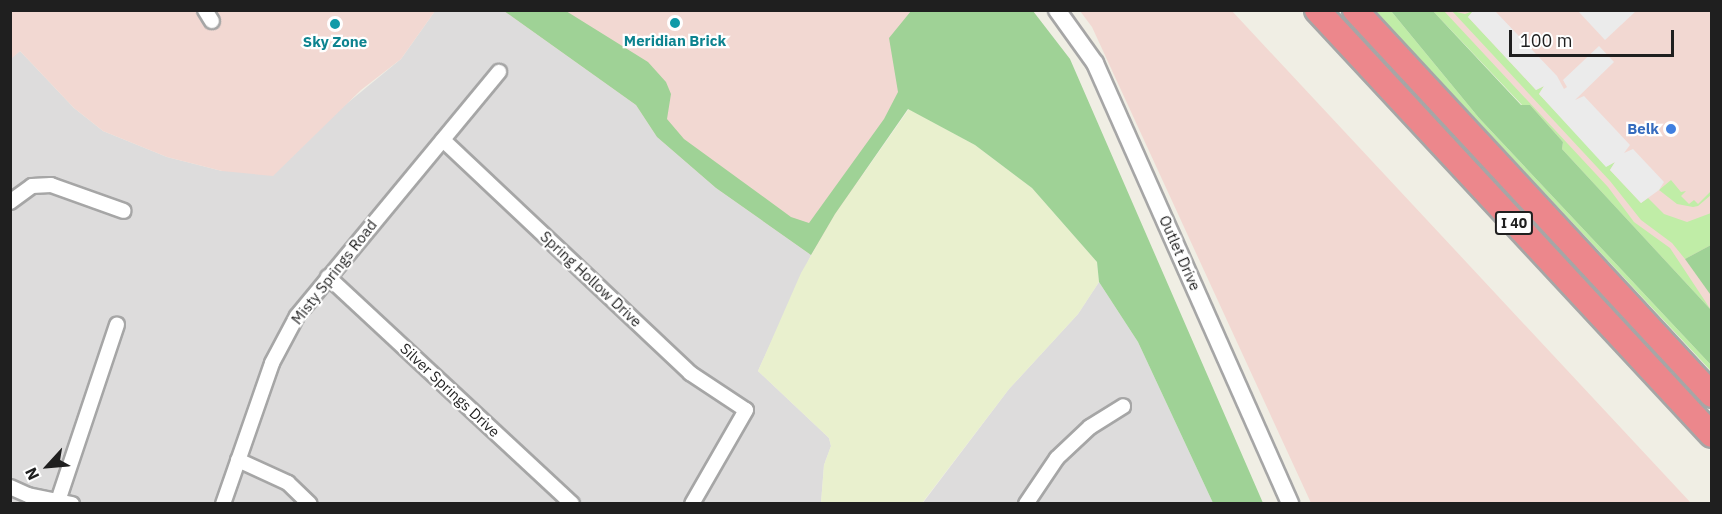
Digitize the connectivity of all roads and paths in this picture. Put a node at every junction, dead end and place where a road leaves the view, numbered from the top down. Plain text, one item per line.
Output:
1 (1057, 10) edge
2 (1317, 10) edge
3 (1355, 10) edge
4 (499, 72) dead end
5 (443, 140) junction
6 (10, 202) edge
7 (124, 211) dead end
8 (328, 277) junction
9 (117, 325) dead end
10 (1712, 394) edge
11 (1123, 406) dead end
12 (1712, 435) edge
13 (238, 460) junction
14 (10, 487) edge
15 (65, 502) edge
16 (223, 504) edge
17 (310, 504) edge
18 (572, 504) edge
19 (692, 504) edge
20 (1026, 504) edge
21 (1290, 504) edge

1 - 21 street, Outlet Drive
2 - 12 highway, I 40
3 - 10 highway, I 40
4 - 5 street, Misty Springs Road
5 - 8 street, Misty Springs Road
5 - 19 street, Spring Hollow Drive
6 - 7 street
8 - 13 street, Misty Springs Road
8 - 18 street, Silver Springs Drive
9 - 15 street
11 - 20 street
13 - 16 street, Misty Springs Road
13 - 17 street
14 - 15 street

